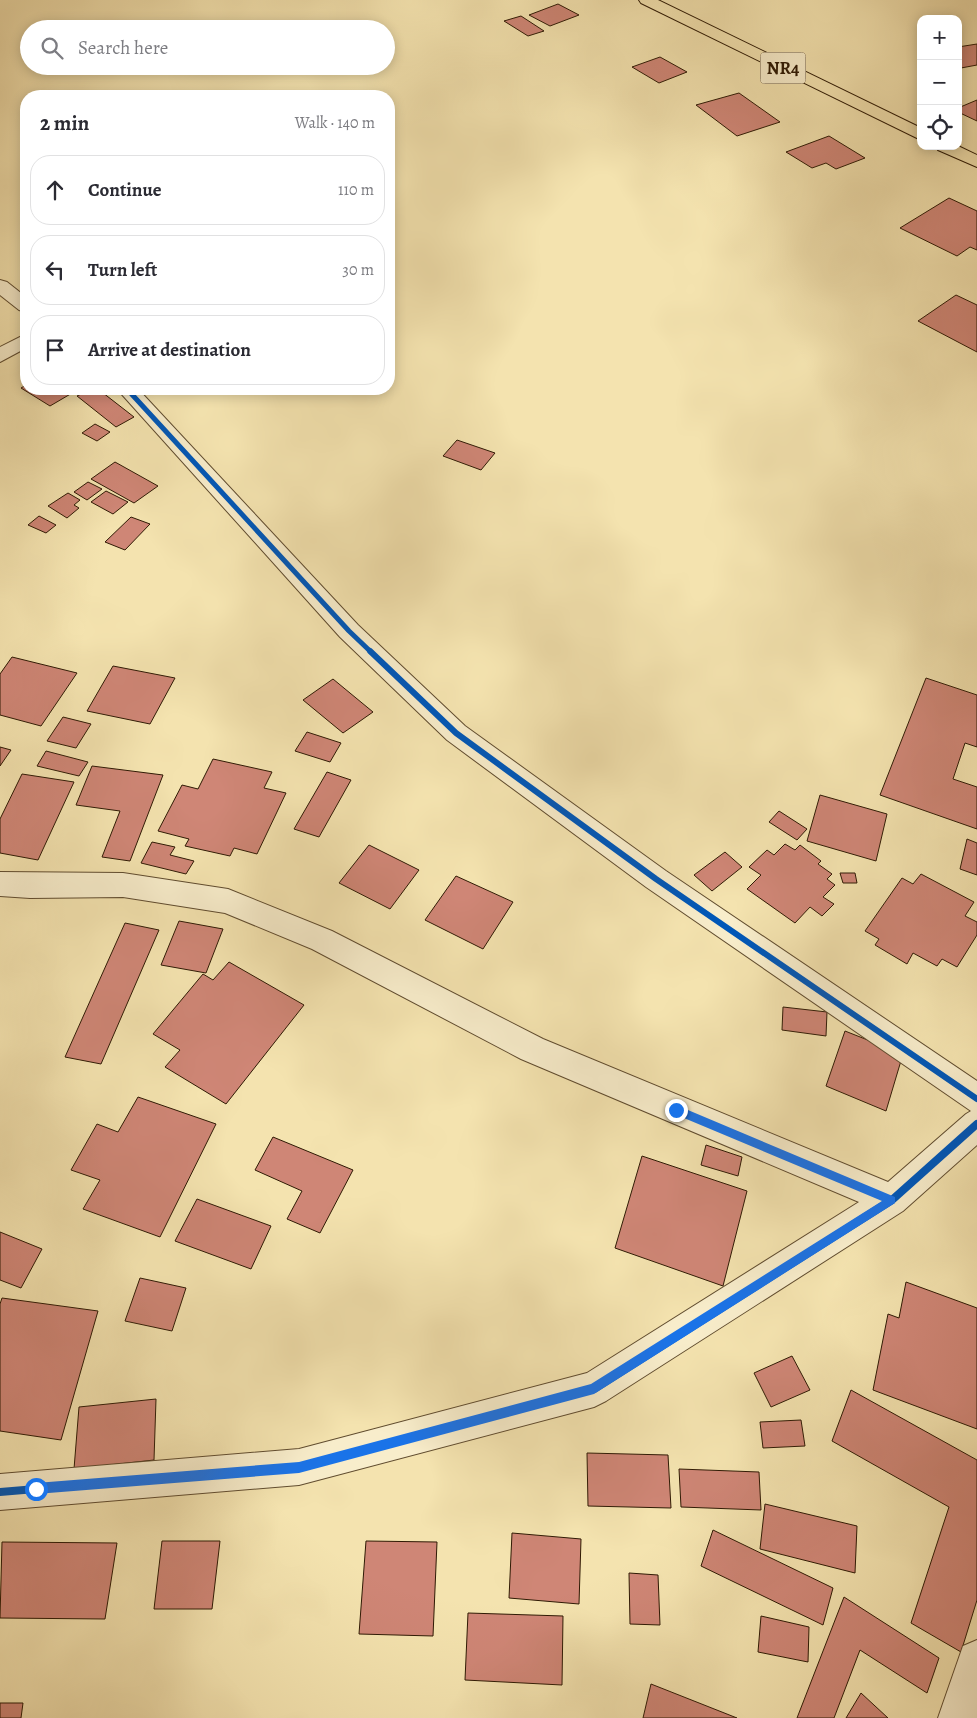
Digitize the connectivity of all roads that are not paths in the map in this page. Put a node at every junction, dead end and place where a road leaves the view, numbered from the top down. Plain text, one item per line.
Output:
1 (646, 0) edge
2 (917, 133) edge
3 (952, 150) edge
4 (977, 162) edge
5 (0, 286) edge
6 (20, 301) edge
7 (20, 344) edge
8 (0, 356) edge
9 (133, 395) edge
10 (0, 884) edge
11 (977, 1100) edge
12 (977, 1124) edge
13 (892, 1200) junction
14 (0, 1492) edge
15 (977, 1660) edge
16 (958, 1718) edge

1 - 2 highway, NR4
3 - 4 highway
5 - 6 street
7 - 8 street
9 - 11 street
10 - 13 street
12 - 13 street
13 - 14 street
15 - 16 street

